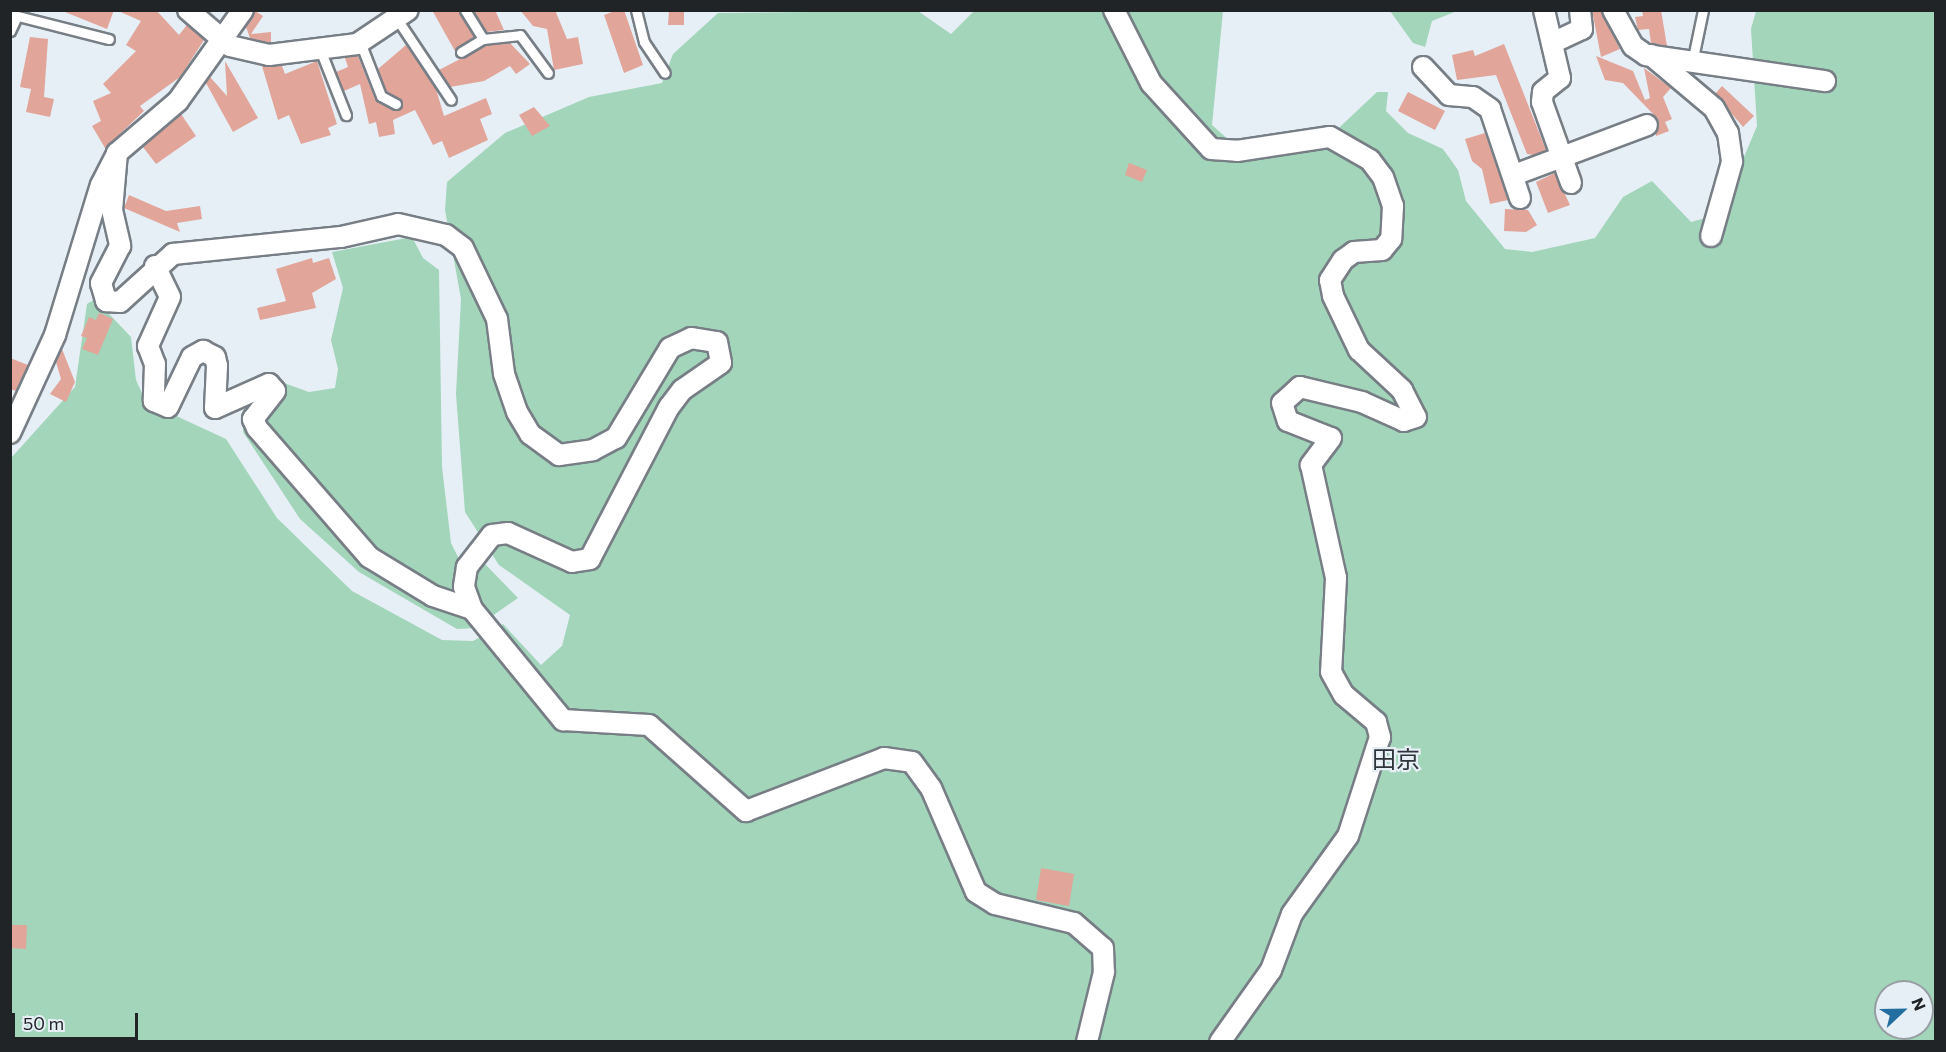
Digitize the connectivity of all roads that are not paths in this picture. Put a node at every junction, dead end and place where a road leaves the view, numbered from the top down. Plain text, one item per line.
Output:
1 (188, 10) edge
2 (243, 10) edge
3 (465, 10) edge
4 (636, 10) edge
5 (1114, 10) edge
6 (1544, 10) edge
7 (1580, 10) edge
8 (1613, 10) edge
9 (1703, 10) edge
10 (402, 15) edge
11 (13, 16) edge
12 (10, 31) edge
13 (108, 39) dead end
14 (223, 39) junction
15 (483, 39) junction
16 (360, 42) junction
17 (1552, 43) junction
18 (321, 52) junction
19 (462, 52) dead end
20 (1651, 55) junction
21 (1693, 58) junction
22 (1423, 67) dead end
23 (548, 73) dead end
24 (665, 73) dead end
25 (1825, 81) dead end
26 (451, 100) dead end
27 (396, 104) dead end
28 (346, 115) dead end
29 (1647, 125) dead end
30 (117, 153) junction
31 (1562, 158) junction
32 (1514, 175) junction
33 (1571, 183) dead end
34 (1520, 198) dead end
35 (1711, 236) dead end
36 (155, 266) junction
37 (10, 433) edge
38 (472, 609) junction
39 (1087, 1041) edge
40 (1220, 1041) edge

1 - 14 street
2 - 14 street
3 - 15 lane
4 - 24 lane
5 - 40 street
6 - 17 street
7 - 17 street
8 - 20 street
9 - 21 lane
10 - 16 street
10 - 26 lane
11 - 12 lane
11 - 13 lane
14 - 18 street
14 - 30 street
15 - 19 lane
15 - 23 lane
16 - 18 street
16 - 27 lane
17 - 31 street
18 - 28 lane
20 - 21 street
20 - 35 street
21 - 25 street
22 - 32 street
29 - 31 street
30 - 36 street
30 - 37 street
31 - 32 street
31 - 33 street
32 - 34 street
36 - 38 street
36 - 38 street
38 - 39 street

